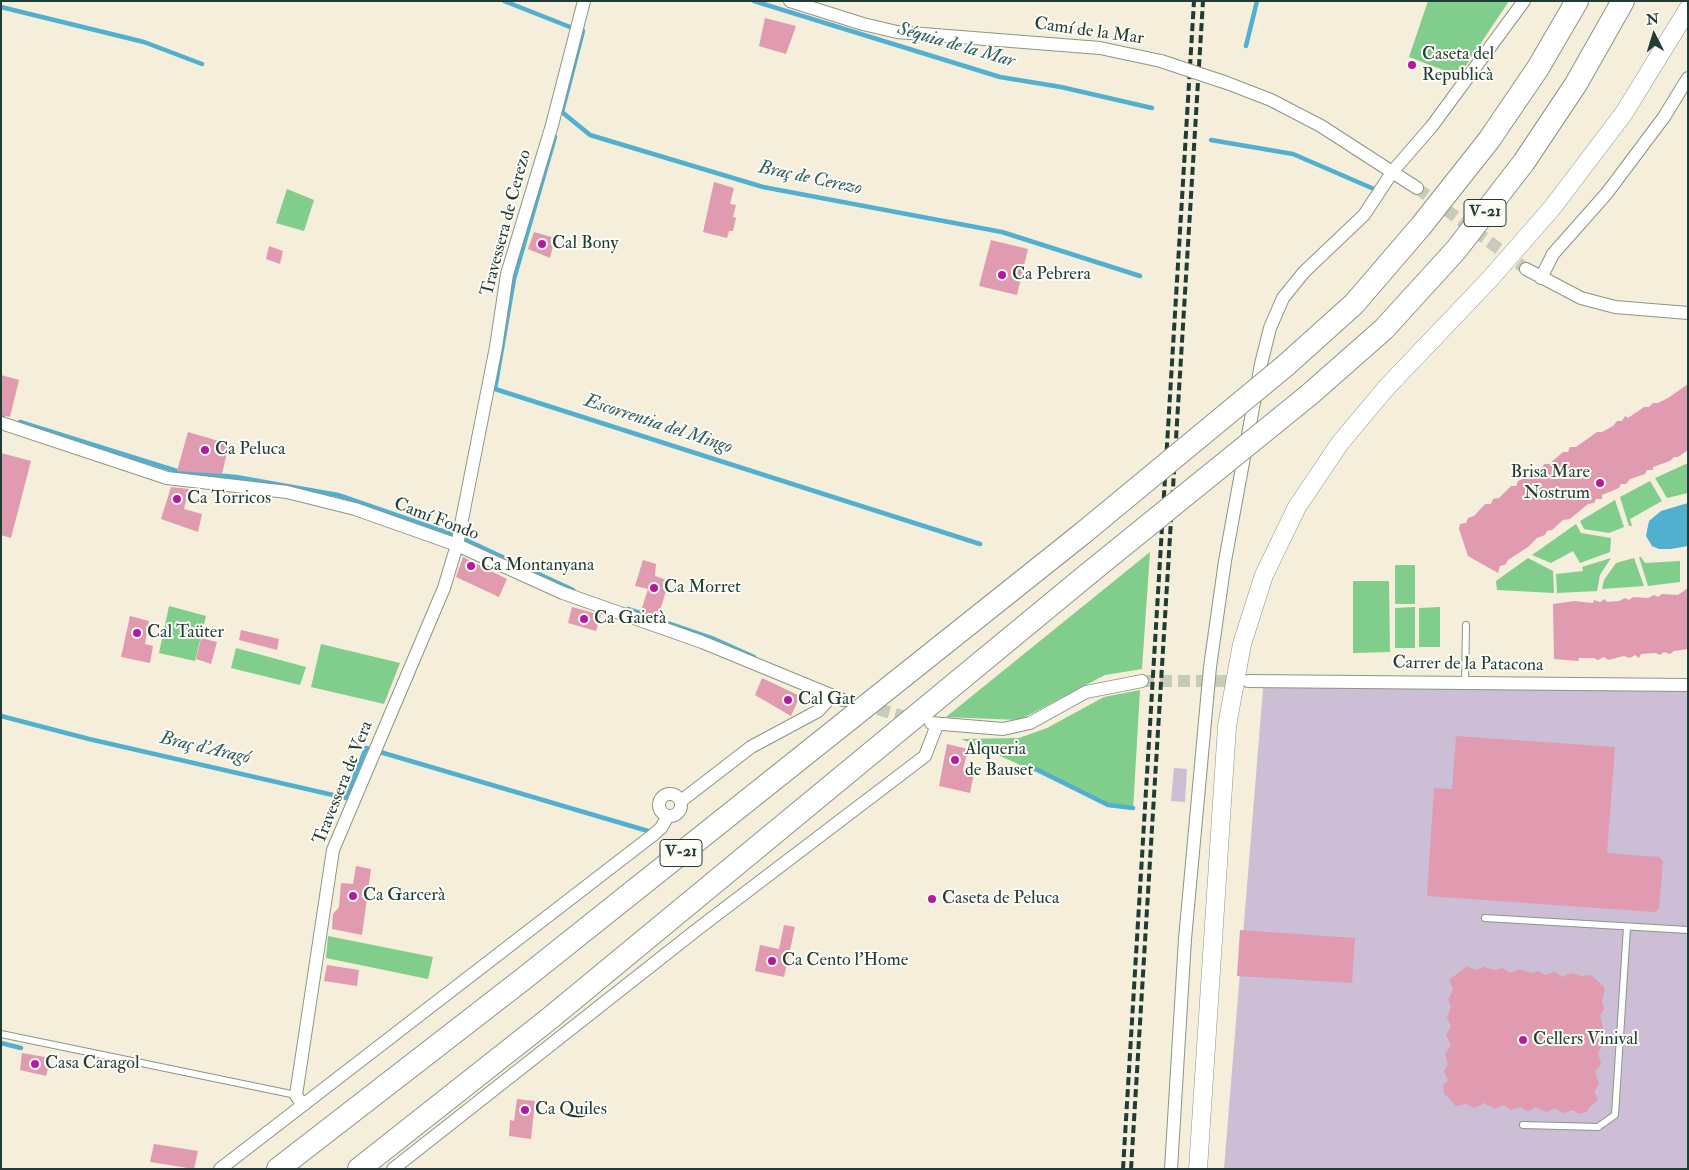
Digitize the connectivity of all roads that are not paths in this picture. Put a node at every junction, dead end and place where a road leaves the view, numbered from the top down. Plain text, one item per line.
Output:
1 (584, 1) edge
2 (790, 1) edge
3 (1524, 1) edge
4 (1577, 1) edge
5 (1623, 1) edge
6 (1688, 9) edge
7 (1688, 78) edge
8 (1393, 171) junction
9 (1417, 188) tunnel mouth
10 (1526, 268) tunnel mouth
11 (1541, 278) junction
12 (1688, 313) edge
13 (1, 423) edge
14 (458, 545) junction
15 (1466, 625) dead end
16 (1142, 680) tunnel mouth
17 (1248, 680) tunnel mouth
18 (1465, 683) junction
19 (1688, 685) edge
20 (681, 801) junction
21 (668, 816) junction
22 (1485, 918) dead end
23 (1627, 927) junction
24 (1688, 930) edge
25 (1, 1034) edge
26 (299, 1100) junction
27 (1523, 1125) dead end
28 (220, 1169) edge
29 (278, 1169) edge
30 (359, 1169) edge
31 (393, 1169) edge
32 (1171, 1169) edge
33 (1198, 1169) edge

1 - 14 street, Travessera de Cerezo
2 - 8 street, Camí de la Mar, bridge
3 - 8 street
4 - 29 highway, V-21, bridge
5 - 30 highway, V-21, bridge
6 - 33 main road
7 - 11 street
8 - 9 street, Camí de la Mar
8 - 32 street
10 - 11 street
11 - 12 street
13 - 14 street, Camí Fondo
14 - 20 street, Camí Fondo
14 - 26 street, Travessera de Vera
15 - 18 lane
16 - 31 street
17 - 18 street, Carrer de la Patacona
18 - 19 street, Carrer de la Patacona
20 - 21 street
20 - 21 street
21 - 26 street
22 - 23 lane
23 - 24 lane
23 - 27 lane
25 - 26 lane
26 - 28 street

